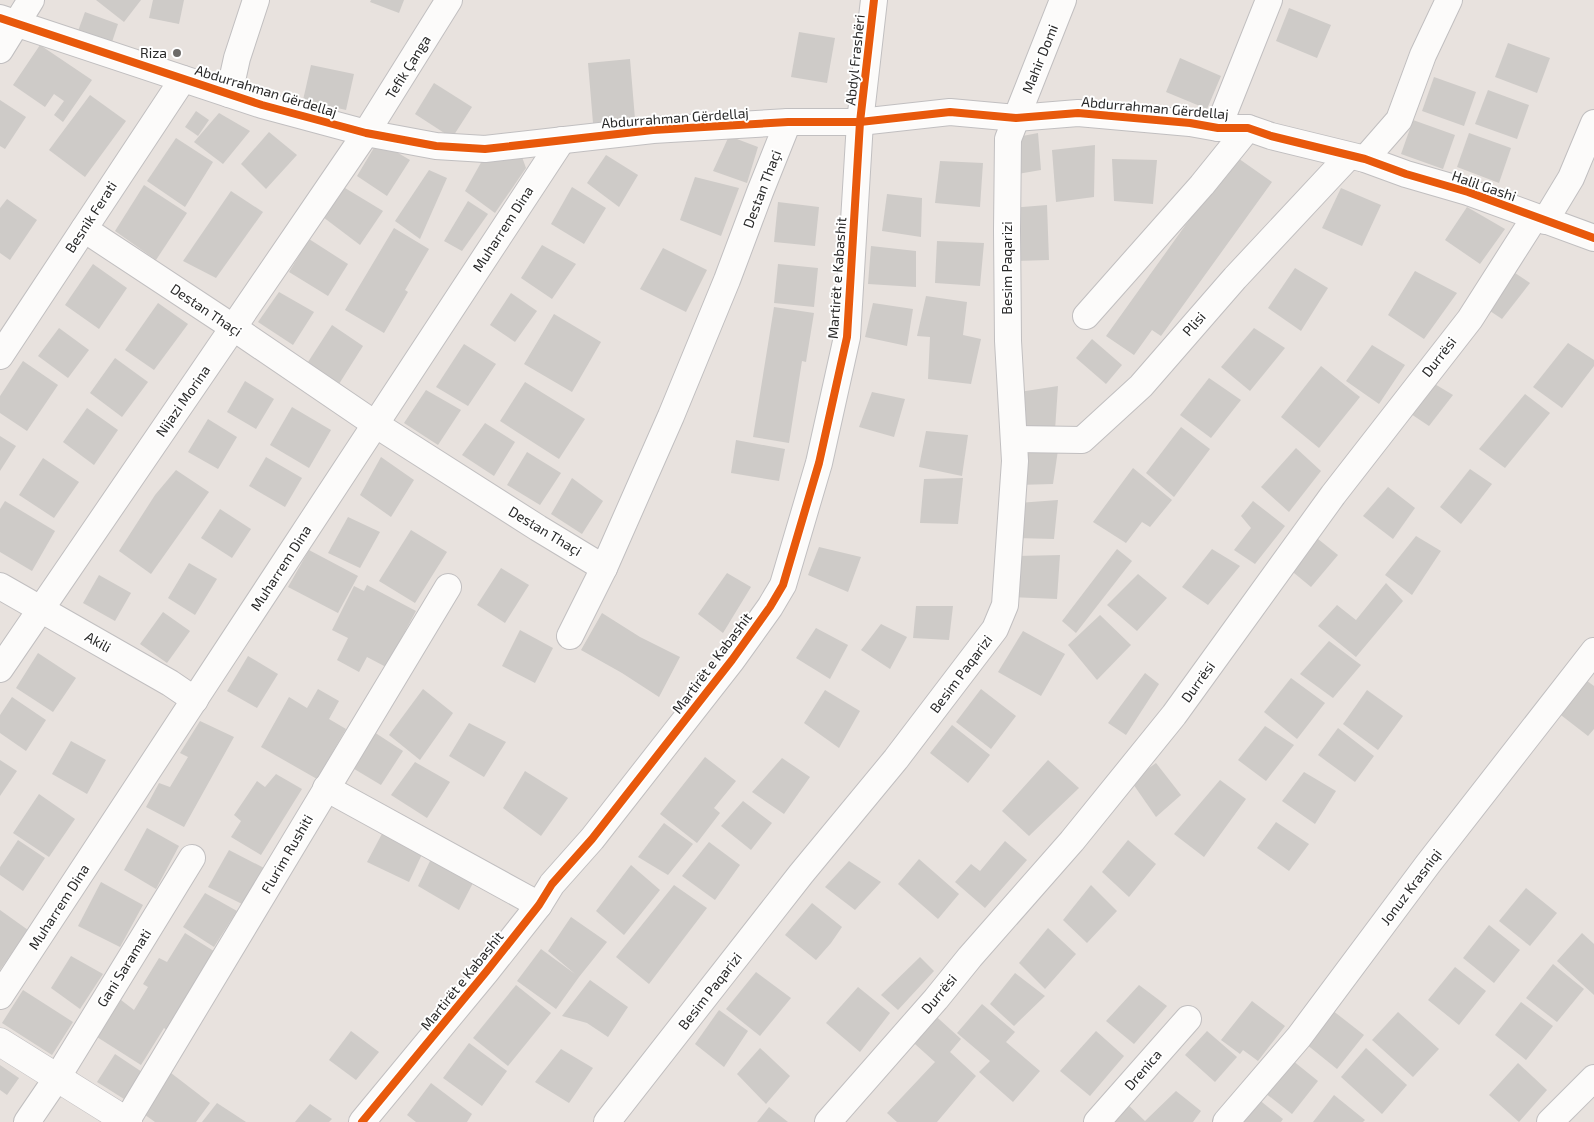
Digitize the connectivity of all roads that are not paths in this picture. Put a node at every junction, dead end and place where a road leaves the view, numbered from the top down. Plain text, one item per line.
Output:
1 (31, 0) edge
2 (256, 0) edge
3 (450, 0) edge
4 (874, 0) edge
5 (1064, 0) edge
6 (1269, 0) edge
7 (1449, 0) edge
8 (9, 20) edge
9 (0, 50) edge
10 (183, 79) junction
11 (228, 94) junction
12 (1016, 118) junction
13 (788, 122) junction
14 (860, 122) junction
15 (1594, 123) edge
16 (1218, 128) junction
17 (1248, 128) junction
18 (366, 133) junction
19 (562, 140) junction
20 (1357, 157) junction
21 (1540, 219) junction
22 (84, 229) junction
23 (1594, 238) edge
24 (1086, 316) dead end
25 (234, 328) junction
26 (0, 356) edge
27 (375, 424) junction
28 (1015, 439) junction
29 (604, 568) junction
30 (0, 586) edge
31 (448, 587) dead end
32 (40, 610) junction
33 (570, 636) dead end
34 (1594, 650) edge
35 (0, 669) edge
36 (195, 700) junction
37 (326, 788) junction
38 (192, 858) dead end
39 (539, 906) junction
40 (0, 996) edge
41 (1188, 1018) dead end
42 (0, 1042) edge
43 (57, 1078) junction
44 (1594, 1078) edge
45 (26, 1122) edge
46 (127, 1122) edge
47 (362, 1122) edge
48 (607, 1122) edge
49 (828, 1122) edge
50 (1097, 1122) edge
51 (1226, 1122) edge
52 (1550, 1122) edge

1 - 8 street
2 - 11 street
3 - 18 street, Tefik Çanga
4 - 14 street, Abdyl Frashëri
5 - 12 street, Mahir Domi
6 - 16 street, Abdurrahman Gërdellaj
7 - 20 street, Plisi
8 - 9 street
8 - 10 street, Abdurrahman Gërdellaj
10 - 11 street, Abdurrahman Gërdellaj
10 - 22 street, Besnik Ferati
11 - 18 street, Abdurrahman Gërdellaj
12 - 14 street, Abdurrahman Gërdellaj
12 - 16 street, Abdurrahman Gërdellaj
12 - 28 street, Besim Paqarizi
13 - 14 street, Abdurrahman Gërdellaj
13 - 19 street, Abdurrahman Gërdellaj
13 - 29 street, Destan Thaçi
14 - 39 street, Martirët e Kabashit
15 - 21 street, Durrësi
16 - 17 street, Abdurrahman Gërdellaj
17 - 20 street, Abdurrahman Gërdellaj
17 - 24 street, Abdurrahman Gërdellaj
18 - 19 street, Abdurrahman Gërdellaj
18 - 25 street, Nijazi Morina
19 - 27 street, Muharrem Dina
20 - 21 street, Halil Gashi
20 - 28 street, Plisi
21 - 23 street, Halil Gashi
21 - 49 street, Durrësi
22 - 25 street, Destan Thaçi
22 - 26 street, Besnik Ferati
25 - 27 street, Destan Thaçi
25 - 32 street, Nijazi Morina
27 - 29 street, Destan Thaçi
27 - 36 street, Muharrem Dina
28 - 48 street, Besim Paqarizi
29 - 33 street
30 - 32 street, Akili
31 - 37 street, Flurim Rushiti
32 - 35 street, Nijazi Morina
32 - 36 street, Akili
34 - 51 street, Jonuz Krasniqi
36 - 40 street, Muharrem Dina
37 - 39 street
37 - 46 street, Flurim Rushiti
38 - 43 street, Gani Saramati
39 - 47 street, Martirët e Kabashit
41 - 50 street, Drenica
42 - 43 street
43 - 45 street, Gani Saramati
43 - 46 street
44 - 52 street

